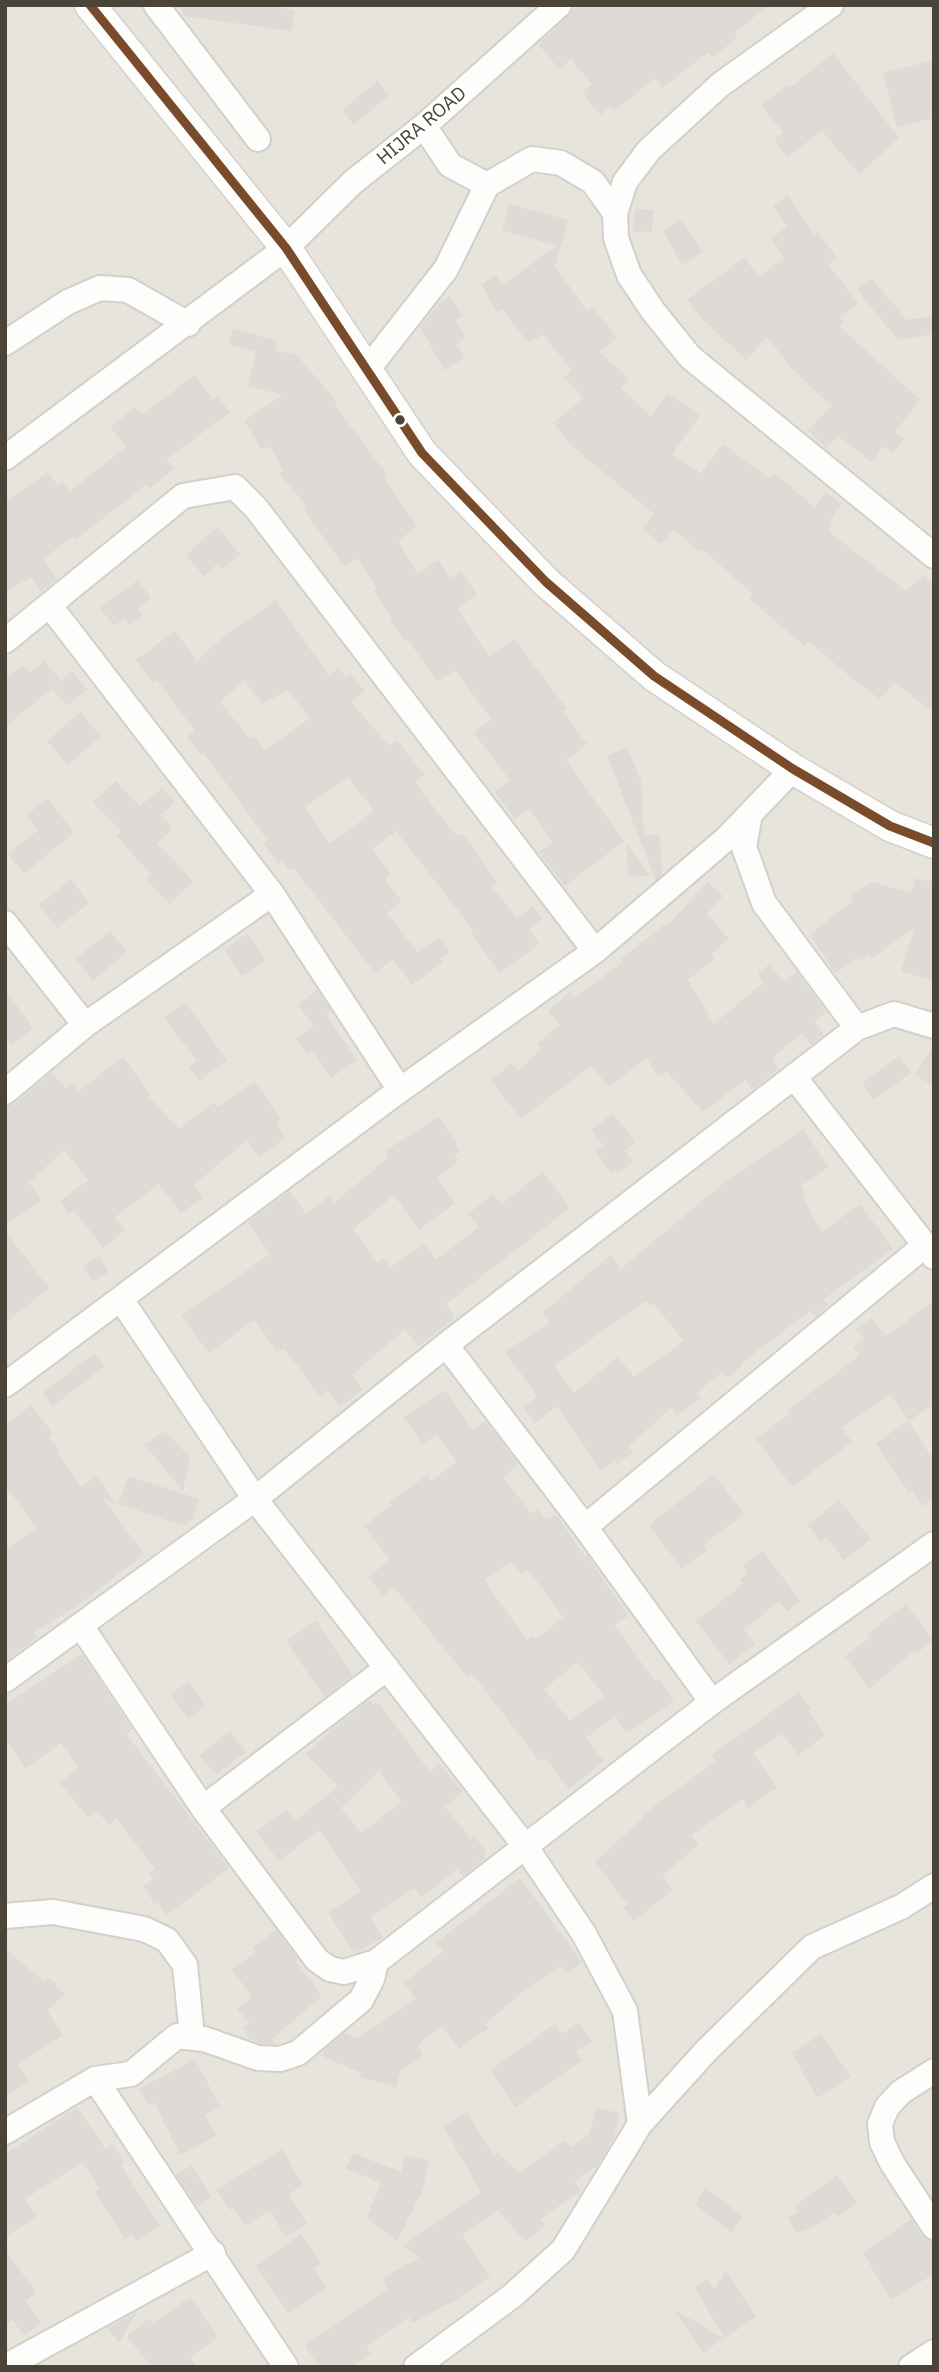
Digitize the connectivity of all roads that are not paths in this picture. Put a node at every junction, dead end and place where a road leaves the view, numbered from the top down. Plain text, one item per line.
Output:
1 (90, 5) edge
2 (156, 5) edge
3 (559, 5) edge
4 (831, 5) edge
5 (424, 126) junction
6 (258, 139) dead end
7 (487, 185) junction
8 (615, 214) junction
9 (286, 248) junction
10 (188, 324) junction
11 (5, 344) edge
12 (367, 370) junction
13 (5, 458) edge
14 (934, 556) edge
15 (50, 606) junction
16 (5, 641) edge
17 (793, 769) junction
18 (750, 814) junction
19 (934, 843) edge
20 (272, 894) junction
21 (5, 923) edge
22 (595, 951) junction
23 (85, 1025) junction
24 (934, 1026) edge
25 (857, 1028) junction
26 (794, 1078) junction
27 (400, 1090) junction
28 (5, 1092) edge
29 (929, 1252) edge
30 (122, 1301) junction
31 (446, 1345) junction
32 (5, 1385) edge
33 (256, 1499) junction
34 (585, 1527) junction
35 (934, 1544) edge
36 (81, 1626) junction
37 (387, 1668) junction
38 (5, 1680) edge
39 (712, 1702) junction
40 (203, 1808) junction
41 (525, 1846) junction
42 (934, 1886) edge
43 (5, 1916) edge
44 (376, 1962) junction
45 (192, 2036) junction
46 (934, 2071) edge
47 (95, 2079) junction
48 (640, 2124) junction
49 (5, 2132) edge
50 (934, 2227) edge
51 (213, 2253) junction
52 (934, 2352) edge
53 (426, 2363) edge
54 (5, 2367) edge
55 (286, 2367) edge
56 (911, 2367) edge

1 - 9 street
2 - 6 street
3 - 5 street, HIJRA ROAD
4 - 8 street
5 - 7 street
5 - 9 street, HIJRA ROAD
7 - 8 street
7 - 12 street
8 - 14 street
9 - 10 street, HIJRA ROAD
9 - 12 street
10 - 11 street
10 - 13 street, HIJRA ROAD
12 - 17 street
15 - 16 street
15 - 20 street
15 - 22 street
17 - 18 street
17 - 19 street
18 - 22 street
18 - 25 street
20 - 23 street
20 - 27 street
21 - 23 street
22 - 27 street
23 - 28 street
24 - 25 street
25 - 26 street
26 - 29 street
26 - 31 street
27 - 30 street
29 - 34 street
30 - 32 street
30 - 33 street
31 - 33 street
31 - 34 street
33 - 36 street
33 - 37 street
34 - 39 street
35 - 39 street
36 - 38 street
36 - 40 street
37 - 40 street
37 - 41 street
39 - 41 street
40 - 44 street
41 - 44 street
41 - 48 street
42 - 48 street
43 - 45 street
44 - 45 street
45 - 47 street
46 - 50 street
47 - 49 street
47 - 51 street
48 - 53 street
51 - 54 street
51 - 55 street
52 - 56 street

